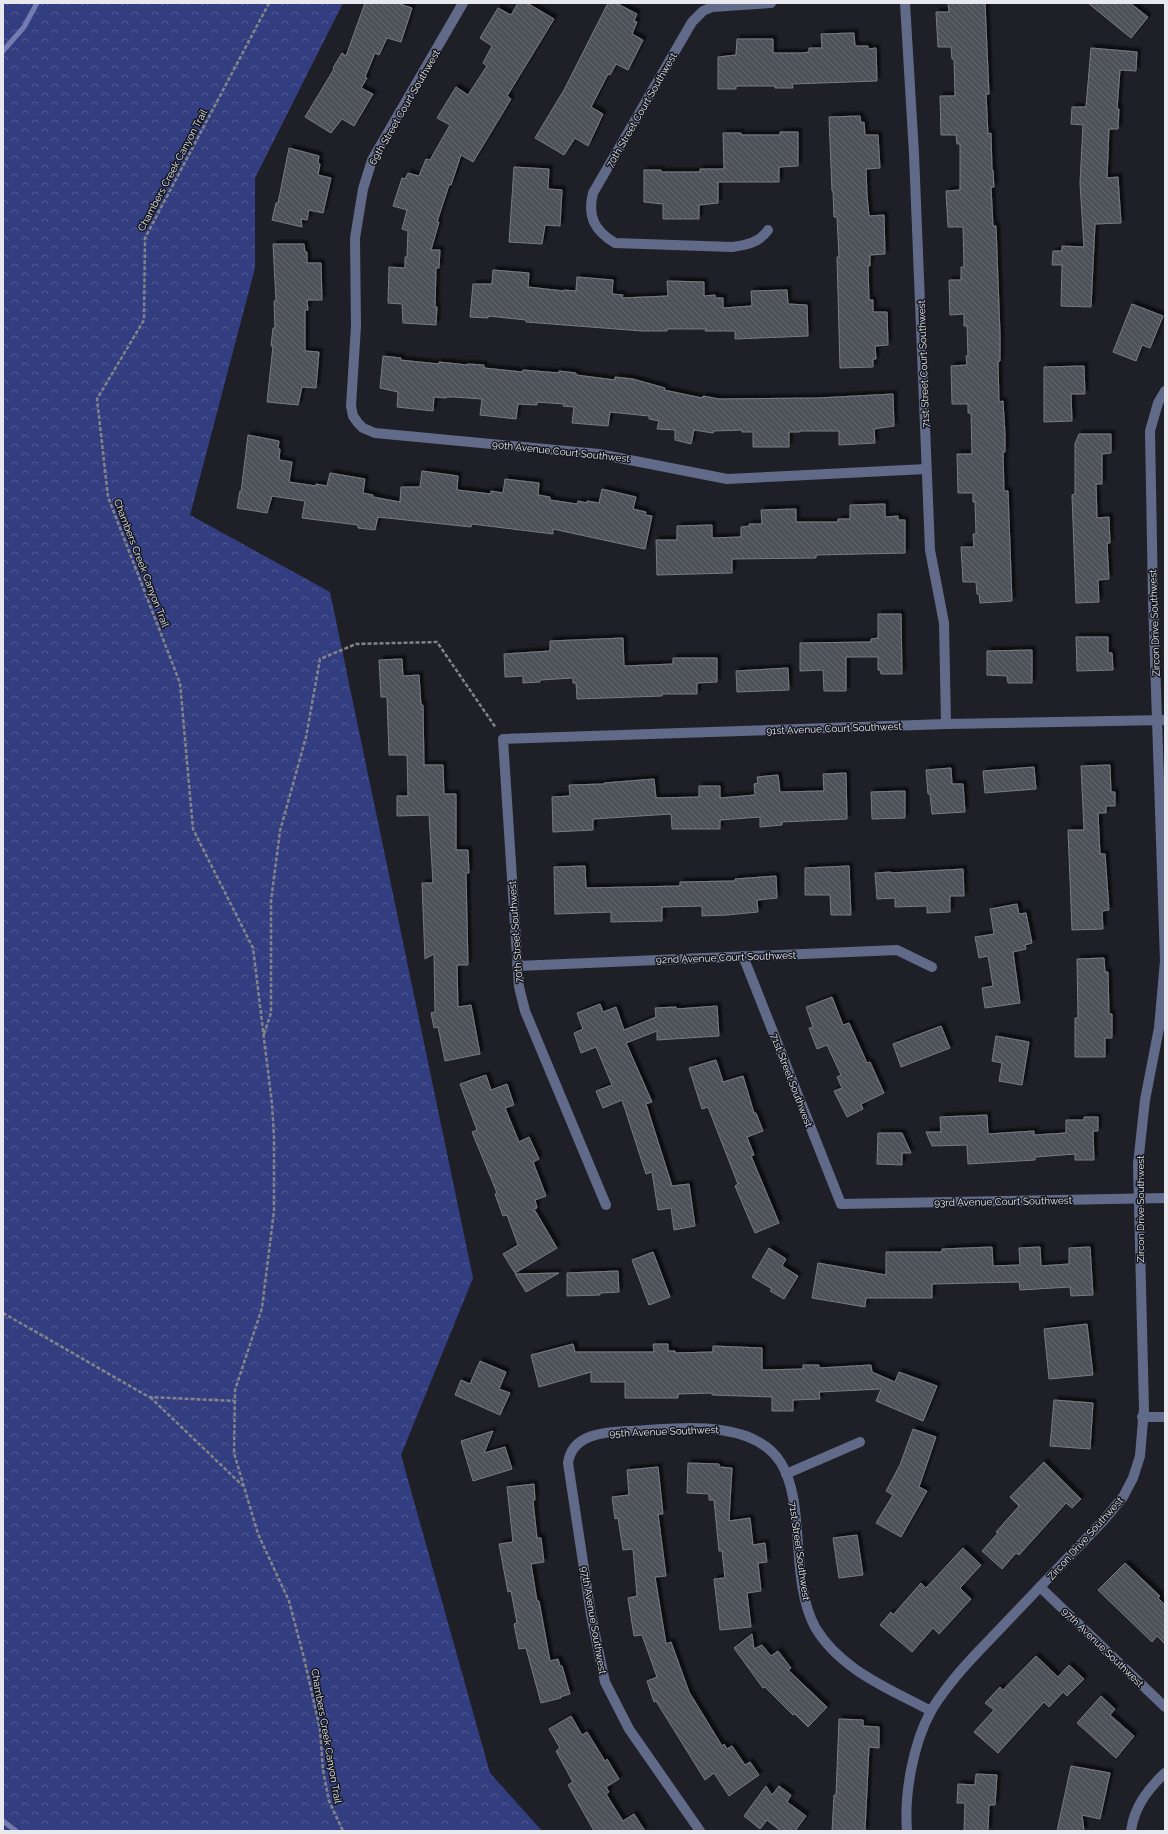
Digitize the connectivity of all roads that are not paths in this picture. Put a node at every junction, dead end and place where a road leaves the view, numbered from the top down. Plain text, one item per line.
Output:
1 (463, 3) edge
2 (771, 3) edge
3 (905, 3) edge
4 (768, 230) dead end
5 (1165, 391) edge
6 (363, 428) joint
7 (926, 469) junction
8 (1161, 720) edge
9 (946, 724) junction
10 (503, 739) joint
11 (743, 956) junction
12 (516, 966) junction
13 (932, 967) dead end
14 (1165, 1198) edge
15 (1138, 1199) junction
16 (841, 1204) joint
17 (606, 1205) dead end
18 (1142, 1417) junction
19 (1165, 1417) edge
20 (860, 1442) dead end
21 (569, 1454) joint
22 (786, 1474) junction
23 (1040, 1587) junction
24 (1165, 1707) edge
25 (931, 1711) junction
26 (1165, 1773) edge
27 (700, 1831) edge
28 (906, 1831) edge
29 (1131, 1831) edge

1 - 6 street, 69th Street Court Southwest
2 - 4 street, 70th Street Court Southwest
3 - 7 street, 71st Street Court Southwest
5 - 8 street, Zircon Drive Southwest
6 - 7 street, 90th Avenue Court Southwest
7 - 9 street, 71st Street Court Southwest
8 - 9 street, 91st Avenue Court Southwest
8 - 15 street, Zircon Drive Southwest
9 - 10 street, 91st Avenue Court Southwest
10 - 12 street, 70th Street Southwest
11 - 12 street, 92nd Avenue Court Southwest
11 - 13 street, 92nd Avenue Court Southwest
11 - 16 street, 71st Street Southwest
12 - 17 street, 70th Street Southwest
14 - 15 street, 93rd Avenue Court Southwest
15 - 16 street, 93rd Avenue Court Southwest
15 - 18 street, Zircon Drive Southwest
18 - 19 street
18 - 23 street, Zircon Drive Southwest
20 - 22 street
21 - 22 street, 95th Avenue Southwest
21 - 27 street, 97th Avenue Southwest
22 - 25 street, 71st Street Southwest
23 - 24 street, 97th Avenue Southwest
23 - 25 street, Zircon Drive Southwest
25 - 28 street, Zircon Drive Southwest
26 - 29 street

